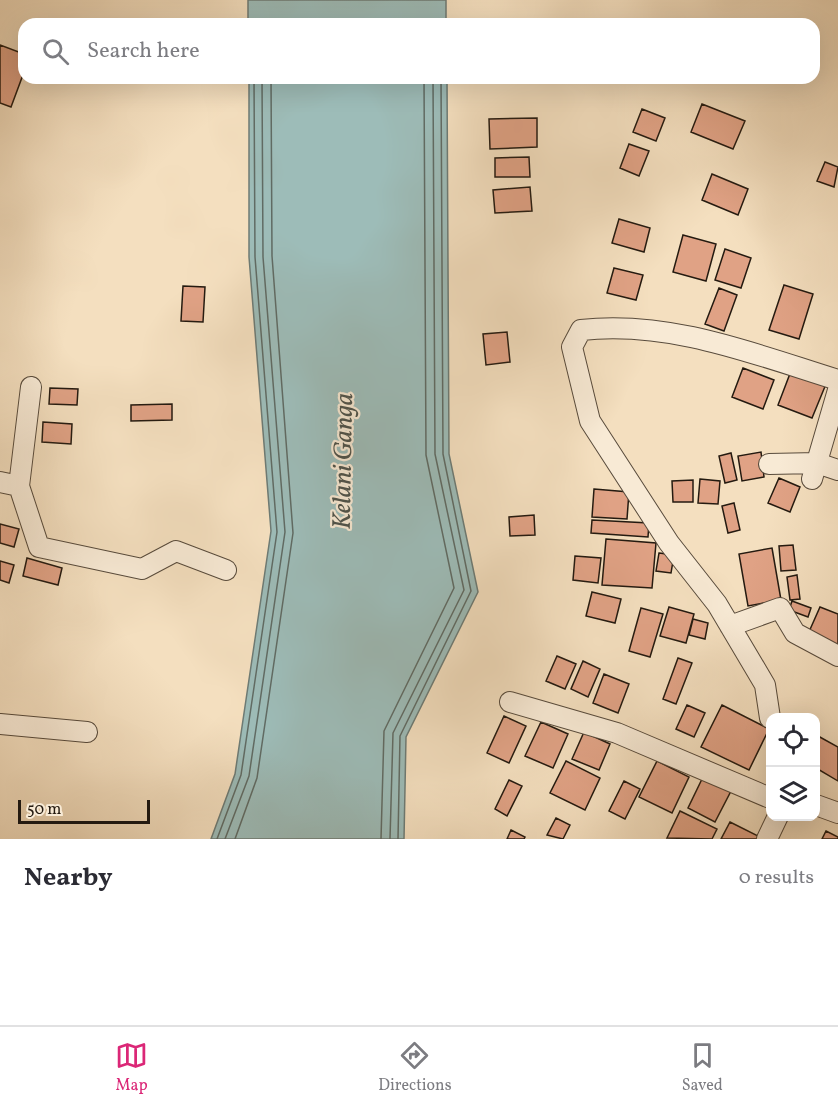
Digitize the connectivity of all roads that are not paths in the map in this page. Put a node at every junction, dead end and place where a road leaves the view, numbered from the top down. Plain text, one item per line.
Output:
1 (838, 380) edge
2 (31, 387) dead end
3 (838, 390) edge
4 (769, 464) dead end
5 (838, 470) edge
6 (814, 471) junction
7 (10, 484) edge
8 (226, 570) dead end
9 (730, 626) junction
10 (838, 656) edge
11 (510, 702) dead end
12 (770, 713) edge
13 (0, 724) edge
14 (87, 732) dead end
15 (766, 796) edge
16 (820, 806) edge
17 (838, 813) edge
18 (776, 821) edge
19 (767, 839) edge

1 - 9 street
2 - 7 street
3 - 6 street
4 - 6 street
5 - 6 street
7 - 8 street
9 - 10 street
9 - 12 street
11 - 15 street
13 - 14 street
16 - 17 street
18 - 19 street

